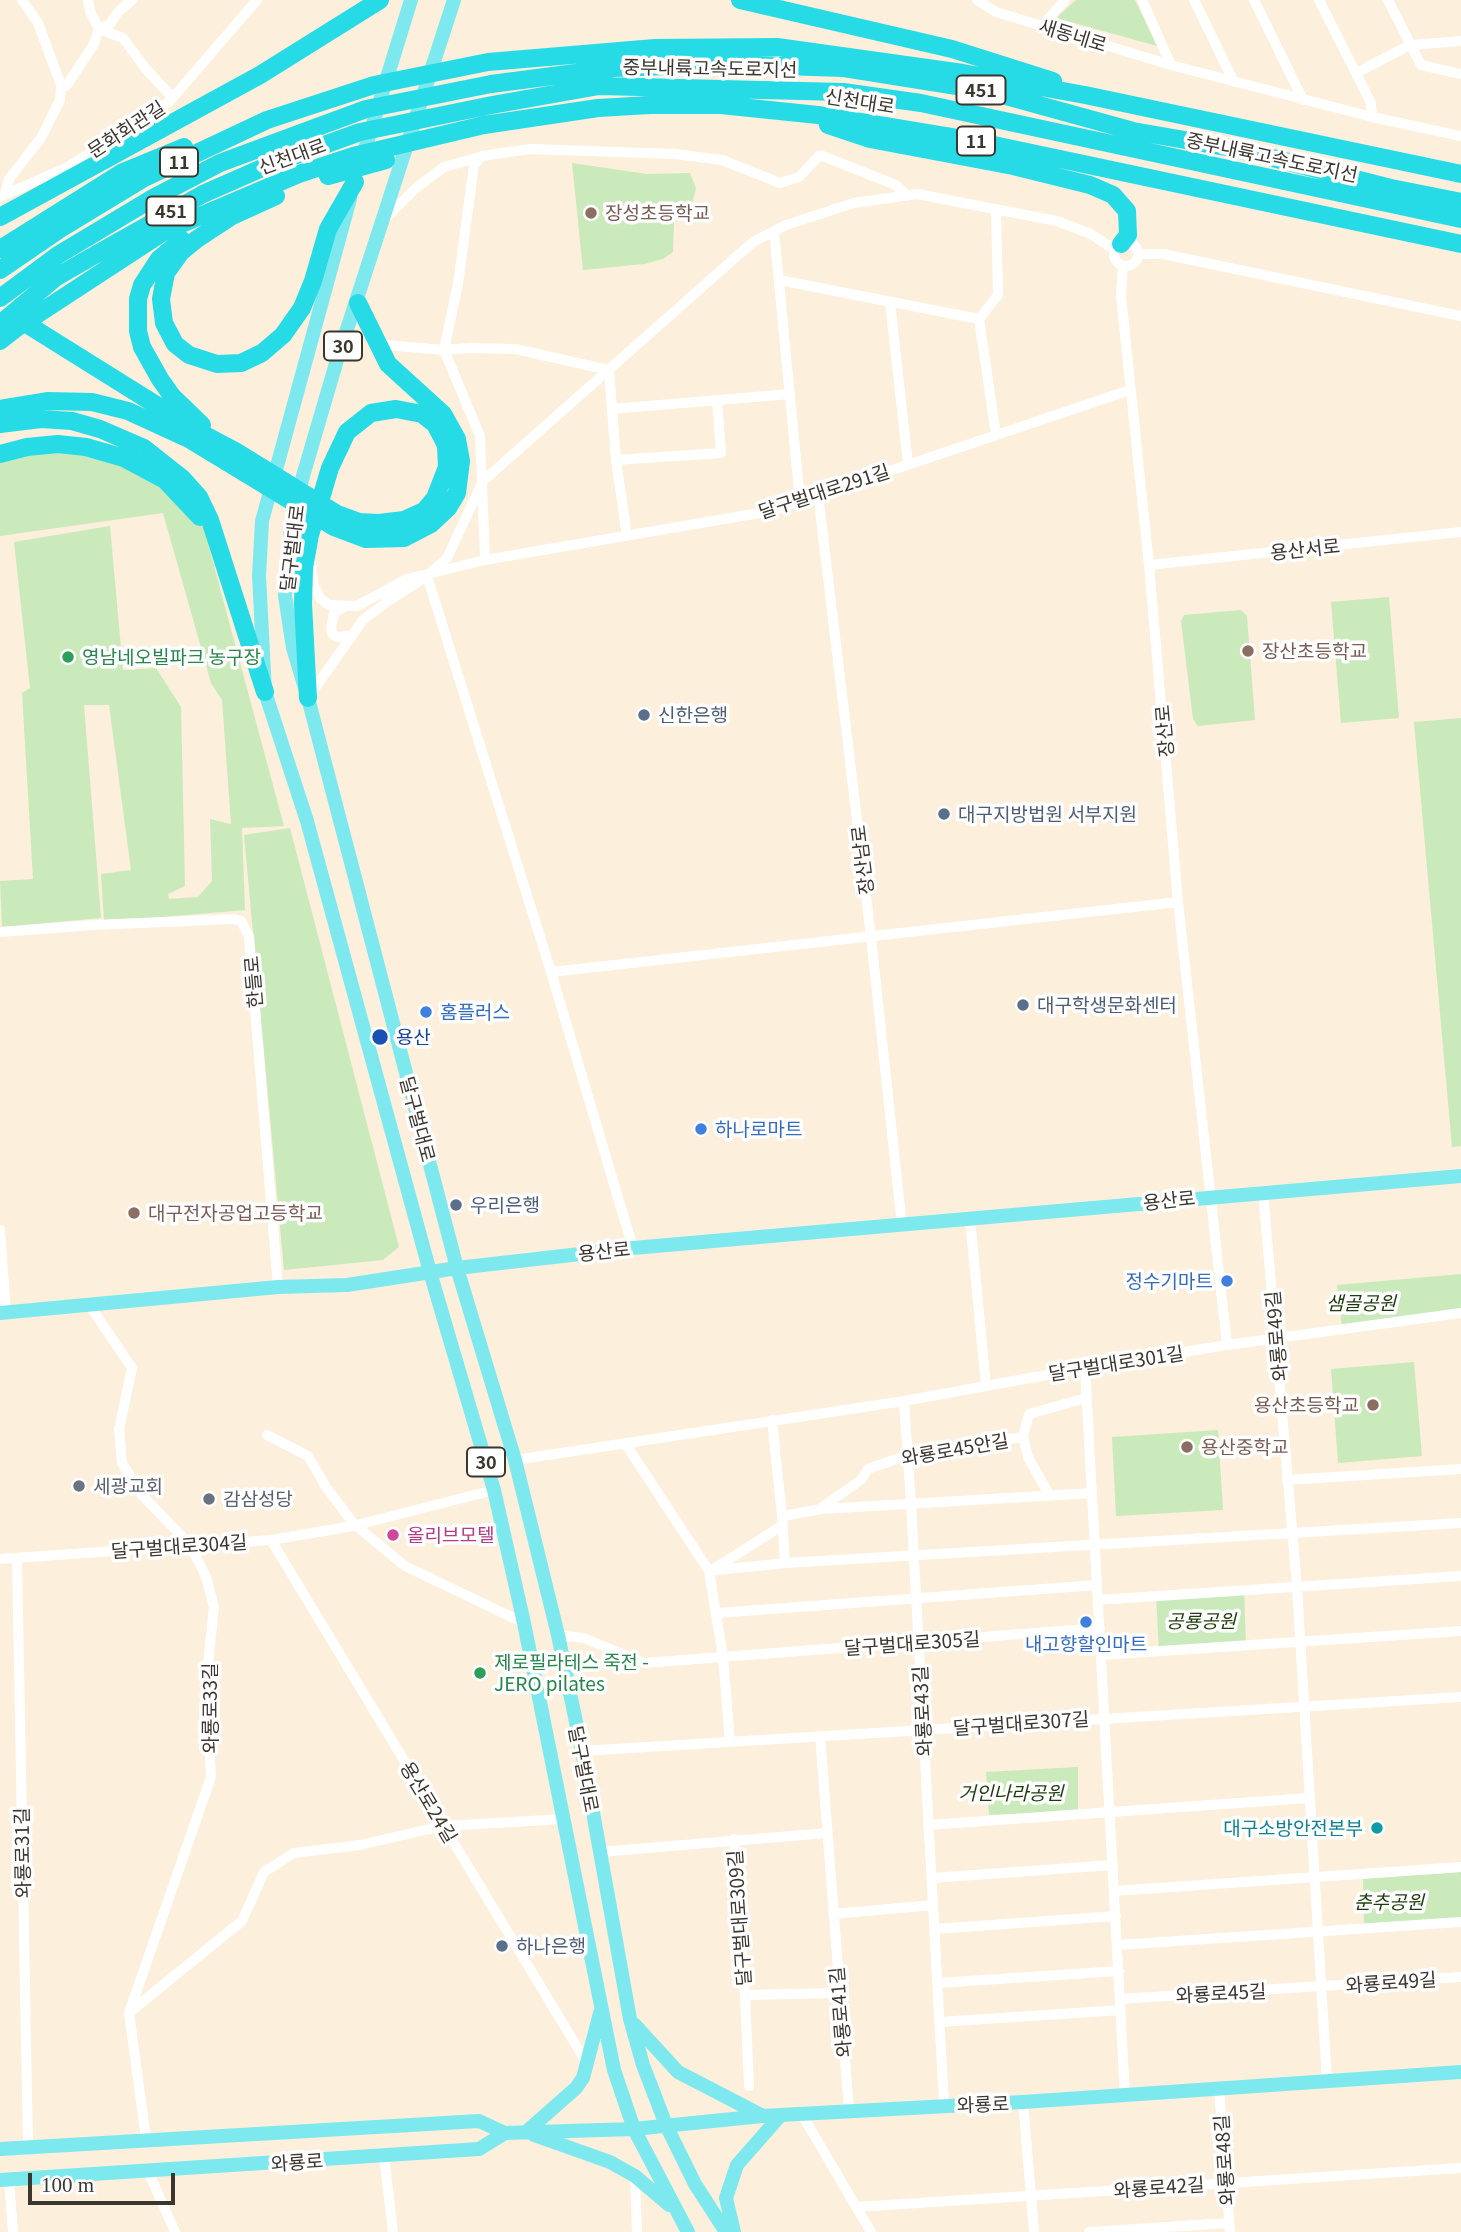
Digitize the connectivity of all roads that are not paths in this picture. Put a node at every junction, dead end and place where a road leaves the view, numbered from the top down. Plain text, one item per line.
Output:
1 (23, 0) edge
2 (88, 0) edge
3 (132, 0) edge
4 (257, 0) edge
5 (380, 0) edge
6 (411, 0) edge
7 (454, 0) edge
8 (740, 0) edge
9 (978, 0) edge
10 (1065, 0) edge
11 (1142, 0) edge
12 (1194, 0) edge
13 (1254, 0) edge
14 (1319, 0) edge
15 (1388, 0) edge
16 (1042, 26) junction
17 (99, 29) junction
18 (1461, 41) edge
19 (1410, 45) junction
20 (1171, 65) junction
21 (1356, 73) junction
22 (1461, 74) edge
23 (1234, 82) junction
24 (61, 89) junction
25 (1085, 95) junction
26 (173, 98) junction
27 (1303, 100) junction
28 (650, 105) junction
29 (782, 110) junction
30 (1372, 117) junction
31 (267, 120) junction
32 (1461, 136) edge
33 (482, 156) junction
34 (1461, 174) edge
35 (355, 182) junction
36 (3, 196) edge
37 (907, 196) junction
38 (1461, 202) edge
39 (996, 209) junction
40 (232, 216) junction
41 (0, 217) edge
42 (384, 219) junction
43 (1461, 219) edge
44 (774, 231) junction
45 (1461, 244) edge
46 (1118, 247) junction
47 (0, 249) edge
48 (1138, 254) junction
49 (1123, 265) junction
50 (0, 270) edge
51 (779, 280) junction
52 (0, 298) edge
53 (890, 302) junction
54 (358, 303) junction
55 (0, 307) edge
56 (1461, 316) edge
57 (979, 319) junction
58 (0, 324) edge
59 (375, 339) junction
60 (0, 341) edge
61 (444, 350) junction
62 (608, 370) junction
63 (1130, 390) junction
64 (790, 394) junction
65 (717, 400) junction
66 (0, 409) edge
67 (612, 409) junction
68 (0, 424) edge
69 (996, 435) junction
70 (0, 454) edge
71 (232, 457) junction
72 (617, 460) junction
73 (908, 464) junction
74 (483, 481) junction
75 (818, 495) junction
76 (800, 501) junction
77 (336, 521) junction
78 (1461, 532) edge
79 (310, 535) junction
80 (628, 536) junction
81 (218, 549) junction
82 (485, 560) junction
83 (1149, 565) junction
84 (427, 576) junction
85 (344, 607) junction
86 (352, 635) junction
87 (265, 692) junction
88 (308, 698) junction
89 (1178, 902) junction
90 (0, 932) edge
91 (871, 937) junction
92 (551, 972) junction
93 (1461, 1176) edge
94 (1263, 1191) junction
95 (1209, 1196) junction
96 (970, 1219) junction
97 (902, 1226) junction
98 (0, 1230) edge
99 (633, 1248) junction
100 (457, 1268) junction
101 (430, 1272) junction
102 (278, 1287) junction
103 (90, 1306) junction
104 (3, 1313) edge
105 (1461, 1313) edge
106 (1276, 1339) junction
107 (1227, 1345) junction
108 (1086, 1368) junction
109 (986, 1386) junction
110 (1087, 1398) junction
111 (904, 1401) junction
112 (772, 1420) junction
113 (267, 1436) dead end
114 (1023, 1437) junction
115 (625, 1443) junction
116 (908, 1455) junction
117 (515, 1460) junction
118 (1461, 1469) edge
119 (1287, 1480) junction
120 (494, 1490) junction
121 (1092, 1493) junction
122 (1048, 1496) junction
123 (911, 1504) junction
124 (819, 1509) junction
125 (782, 1520) junction
126 (1461, 1523) edge
127 (356, 1526) junction
128 (1292, 1535) junction
129 (271, 1540) junction
130 (190, 1545) junction
131 (1095, 1546) junction
132 (913, 1555) junction
133 (17, 1558) junction
134 (0, 1559) edge
135 (785, 1563) junction
136 (709, 1571) junction
137 (1461, 1576) edge
138 (1097, 1585) junction
139 (1297, 1587) junction
140 (916, 1598) junction
141 (1098, 1601) junction
142 (717, 1613) junction
143 (524, 1623) junction
144 (1100, 1628) junction
145 (1461, 1631) edge
146 (558, 1634) junction
147 (1299, 1641) junction
148 (919, 1643) junction
149 (1101, 1655) junction
150 (723, 1657) junction
151 (1461, 1697) edge
152 (1303, 1707) junction
153 (1104, 1718) junction
154 (923, 1730) junction
155 (820, 1736) junction
156 (730, 1742) junction
157 (582, 1751) junction
158 (1309, 1798) junction
159 (1110, 1814) junction
160 (564, 1819) junction
161 (928, 1825) junction
162 (443, 1826) junction
163 (827, 1833) junction
164 (734, 1839) junction
165 (600, 1852) junction
166 (1113, 1865) junction
167 (1461, 1867) edge
168 (1314, 1877) junction
169 (932, 1878) junction
170 (1114, 1891) junction
171 (933, 1905) junction
172 (833, 1914) junction
173 (1116, 1916) junction
174 (1461, 1922) edge
175 (935, 1929) junction
176 (1318, 1932) junction
177 (1117, 1945) junction
178 (1119, 1970) junction
179 (1461, 1977) edge
180 (938, 1983) junction
181 (1322, 1986) junction
182 (838, 1993) junction
183 (745, 1996) junction
184 (1120, 2004) junction
185 (601, 2007) junction
186 (129, 2013) junction
187 (630, 2019) junction
188 (940, 2022) junction
189 (588, 2065) junction
190 (1461, 2072) edge
191 (1327, 2081) junction
192 (749, 2086) dead end
193 (1219, 2089) junction
194 (1125, 2095) junction
195 (1023, 2102) junction
196 (944, 2105) junction
197 (849, 2110) junction
198 (800, 2113) junction
199 (762, 2116) junction
200 (780, 2116) junction
201 (666, 2125) junction
202 (634, 2129) junction
203 (526, 2132) junction
204 (505, 2133) junction
205 (146, 2139) junction
206 (28, 2147) junction
207 (0, 2150) edge
208 (384, 2157) junction
209 (1461, 2168) edge
210 (148, 2171) junction
211 (635, 2176) junction
212 (4, 2180) edge
213 (1226, 2183) junction
214 (1031, 2196) junction
215 (856, 2207) junction
216 (677, 2212) junction
217 (1230, 2228) edge
218 (13, 2232) edge
219 (175, 2232) edge
220 (393, 2232) edge
221 (637, 2232) edge
222 (688, 2232) edge
223 (726, 2232) edge
224 (734, 2232) edge
225 (871, 2232) edge
226 (1034, 2232) edge
227 (1089, 2232) edge

1 - 24 street
2 - 17 street
3 - 17 street
4 - 26 street, 문화회관길
5 - 41 highway
6 - 35 main road, 달구벌대로 / 30
7 - 42 main road, 달구벌대로 / 30
8 - 25 highway
9 - 16 street, 새동네로
10 - 16 street
11 - 20 street
12 - 23 street
13 - 27 street
14 - 21 street
15 - 19 street
16 - 20 street, 새동네로
17 - 24 street
17 - 26 street
18 - 19 street
19 - 21 street
19 - 22 street
20 - 23 street, 새동네로
21 - 30 street
23 - 27 street, 새동네로
24 - 36 street
25 - 31 highway, 신천대로 / 11
25 - 34 highway, 신천대로 / 11
26 - 36 street, 문화회관길
27 - 30 street, 새동네로
28 - 29 highway, 신천대로 / 11
28 - 40 highway
28 - 60 highway, 신천대로 / 11
29 - 45 highway, 신천대로 / 11
29 - 46 highway
30 - 32 street, 새동네로
31 - 47 highway
31 - 50 highway, 신천대로 / 11
33 - 37 street
33 - 42 street
33 - 61 street
35 - 40 highway
35 - 87 main road, 달구벌대로 / 30
37 - 39 street
37 - 44 street
38 - 52 highway, 중부내륙고속도로지선 / 451
39 - 46 street
39 - 57 street
40 - 71 highway
42 - 54 main road, 달구벌대로 / 30
43 - 58 highway, 중부내륙고속도로지선 / 451
44 - 51 street
44 - 62 street
46 - 48 street
46 - 49 street
48 - 49 street
48 - 56 street
49 - 63 street, 장산로
51 - 53 street
51 - 64 street
53 - 57 street
53 - 73 street
54 - 59 highway
54 - 88 main road, 달구벌대로 / 30
55 - 71 highway
57 - 69 street
59 - 61 street
59 - 77 highway
61 - 62 street
61 - 74 street
62 - 67 street
62 - 74 street
63 - 69 street, 달구벌대로291길
63 - 83 street, 장산로
64 - 65 street
64 - 76 street
65 - 67 street
65 - 72 street
66 - 71 highway
67 - 72 street
68 - 81 highway
69 - 73 street, 달구벌대로291길
70 - 81 highway
71 - 77 highway
72 - 80 street
73 - 75 street, 달구벌대로291길
74 - 82 street
74 - 84 street
75 - 76 street, 달구벌대로291길
75 - 91 street, 장산남로
76 - 80 street, 달구벌대로291길
77 - 79 highway
78 - 83 street, 용산서로
79 - 85 street
79 - 88 highway
80 - 82 street, 달구벌대로291길
81 - 87 highway
82 - 84 street, 달구벌대로291길
83 - 89 street, 장산로
84 - 85 street, 달구벌대로291길
84 - 86 street
84 - 92 street
85 - 86 street
86 - 88 street
87 - 101 main road, 달구벌대로 / 30
88 - 100 main road, 달구벌대로 / 30
89 - 91 street
89 - 95 street, 장산로
90 - 102 street, 한들로
91 - 92 street
91 - 97 street, 장산남로
92 - 99 street
93 - 94 main road, 용산로
94 - 95 main road, 용산로
94 - 106 street, 와룡로49길
95 - 96 main road, 용산로
95 - 107 street, 용산로
96 - 97 main road, 용산로
96 - 109 street
97 - 99 main road, 용산로
98 - 104 street
99 - 100 main road, 용산로
100 - 101 main road, 용산로
100 - 117 main road, 달구벌대로 / 30
101 - 102 main road, 용산로
101 - 120 main road, 달구벌대로 / 30
102 - 103 main road, 용산로
103 - 104 main road, 용산로
103 - 130 street, 와룡로33길
105 - 106 street, 달구벌대로301길
106 - 107 street, 달구벌대로301길
106 - 119 street, 와룡로49길
107 - 108 street, 달구벌대로301길
108 - 109 street, 달구벌대로301길
108 - 110 street
109 - 111 street, 달구벌대로301길
110 - 114 street, 와룡로45안길
110 - 121 street
111 - 112 street, 달구벌대로301길
111 - 116 street, 와룡로43길
112 - 115 street, 달구벌대로301길
112 - 125 street
113 - 127 street
114 - 116 street, 와룡로45안길
114 - 122 street, 와룡로45안길
115 - 117 street, 달구벌대로301길
115 - 136 street
116 - 123 street, 와룡로43길
116 - 124 street, 와룡로45안길
117 - 146 main road, 달구벌대로 / 30
118 - 119 street
119 - 128 street, 와룡로49길
120 - 127 street
120 - 143 main road, 달구벌대로 / 30
121 - 122 street
121 - 131 street
122 - 123 street
123 - 124 street
123 - 132 street, 와룡로43길
124 - 125 street
125 - 135 street
125 - 136 street
126 - 128 street
127 - 129 street, 달구벌대로304길
127 - 143 street
128 - 131 street
128 - 139 street, 와룡로49길
129 - 130 street, 달구벌대로304길
129 - 162 street, 용산로24길
130 - 133 street, 달구벌대로304길
130 - 186 street, 와룡로33길
131 - 132 street
131 - 138 street
132 - 135 street
132 - 140 street, 와룡로43길
133 - 134 street, 달구벌대로304길
133 - 206 street, 와룡로31길
135 - 136 street
136 - 142 street
137 - 139 street
138 - 140 street
138 - 141 street
139 - 141 street
139 - 147 street, 와룡로49길
140 - 142 street
140 - 148 street, 와룡로43길
141 - 144 street
142 - 150 street
143 - 160 main road, 달구벌대로 / 30
144 - 148 street, 달구벌대로305길
144 - 149 street
145 - 147 street
146 - 150 street, 달구벌대로305길
146 - 157 main road, 달구벌대로 / 30
147 - 149 street
147 - 152 street, 와룡로49길
148 - 150 street, 달구벌대로305길
148 - 154 street, 와룡로43길
149 - 153 street
150 - 156 street
151 - 152 street, 달구벌대로307길
152 - 153 street, 달구벌대로307길
152 - 158 street, 와룡로49길
153 - 154 street, 달구벌대로307길
153 - 159 street
154 - 155 street, 달구벌대로307길
154 - 161 street, 와룡로43길
155 - 156 street, 달구벌대로307길
155 - 163 street, 와룡로41길
156 - 157 street, 달구벌대로307길
157 - 165 main road, 달구벌대로 / 30
158 - 159 street
158 - 168 street, 와룡로49길
159 - 161 street
159 - 166 street
160 - 162 street
160 - 185 main road, 달구벌대로 / 30
161 - 169 street, 와룡로43길
162 - 186 street
162 - 189 street, 용산로24길
163 - 164 street
163 - 172 street, 와룡로41길
164 - 165 street, 달구벌대로309길
164 - 183 street, 달구벌대로309길
165 - 187 main road, 달구벌대로 / 30
166 - 169 street
166 - 170 street
167 - 168 street
168 - 170 street
168 - 176 street, 와룡로49길
169 - 171 street, 와룡로43길
170 - 173 street
171 - 172 street
171 - 175 street, 와룡로43길
172 - 182 street, 와룡로41길
173 - 175 street
173 - 177 street
174 - 176 street
175 - 180 street, 와룡로43길
176 - 177 street
176 - 181 street, 와룡로49길
177 - 178 street
178 - 180 street
178 - 184 street
179 - 181 street, 와룡로49길
180 - 188 street, 와룡로43길
181 - 184 street, 와룡로45길
181 - 191 street, 와룡로49길
182 - 183 street, 달구벌대로309길
182 - 197 street, 와룡로41길
183 - 192 street
184 - 188 street
184 - 194 street
185 - 189 main road
185 - 202 main road, 달구벌대로 / 30
186 - 205 street, 와룡로33길
187 - 199 main road
187 - 201 main road, 달구벌대로 / 30
188 - 196 street, 와룡로43길
189 - 203 main road
190 - 191 main road, 와룡로
191 - 193 main road, 와룡로
193 - 194 main road, 와룡로
193 - 213 street, 와룡로48길
194 - 195 main road, 와룡로
195 - 196 main road, 와룡로
195 - 214 street
196 - 197 main road, 와룡로
197 - 198 main road, 와룡로
198 - 200 main road, 와룡로
198 - 215 street
199 - 200 main road, 와룡로
199 - 201 main road, 와룡로
200 - 224 main road
201 - 202 main road, 와룡로
201 - 223 main road, 달구벌대로 / 30
202 - 203 main road, 와룡로
202 - 216 main road, 달구벌대로 / 30
203 - 204 main road, 와룡로
203 - 211 main road
204 - 205 main road, 와룡로
204 - 208 main road, 와룡로
205 - 206 main road, 와룡로
206 - 207 main road, 와룡로
208 - 210 main road, 와룡로
208 - 220 street
209 - 213 street, 와룡로42길
210 - 212 main road, 와룡로
210 - 219 street
211 - 216 main road
211 - 221 street
212 - 218 street
213 - 214 street, 와룡로42길
213 - 217 street, 와룡로48길
214 - 215 street, 와룡로42길
214 - 226 street
215 - 225 street
216 - 222 main road, 달구벌대로 / 30
217 - 227 street

